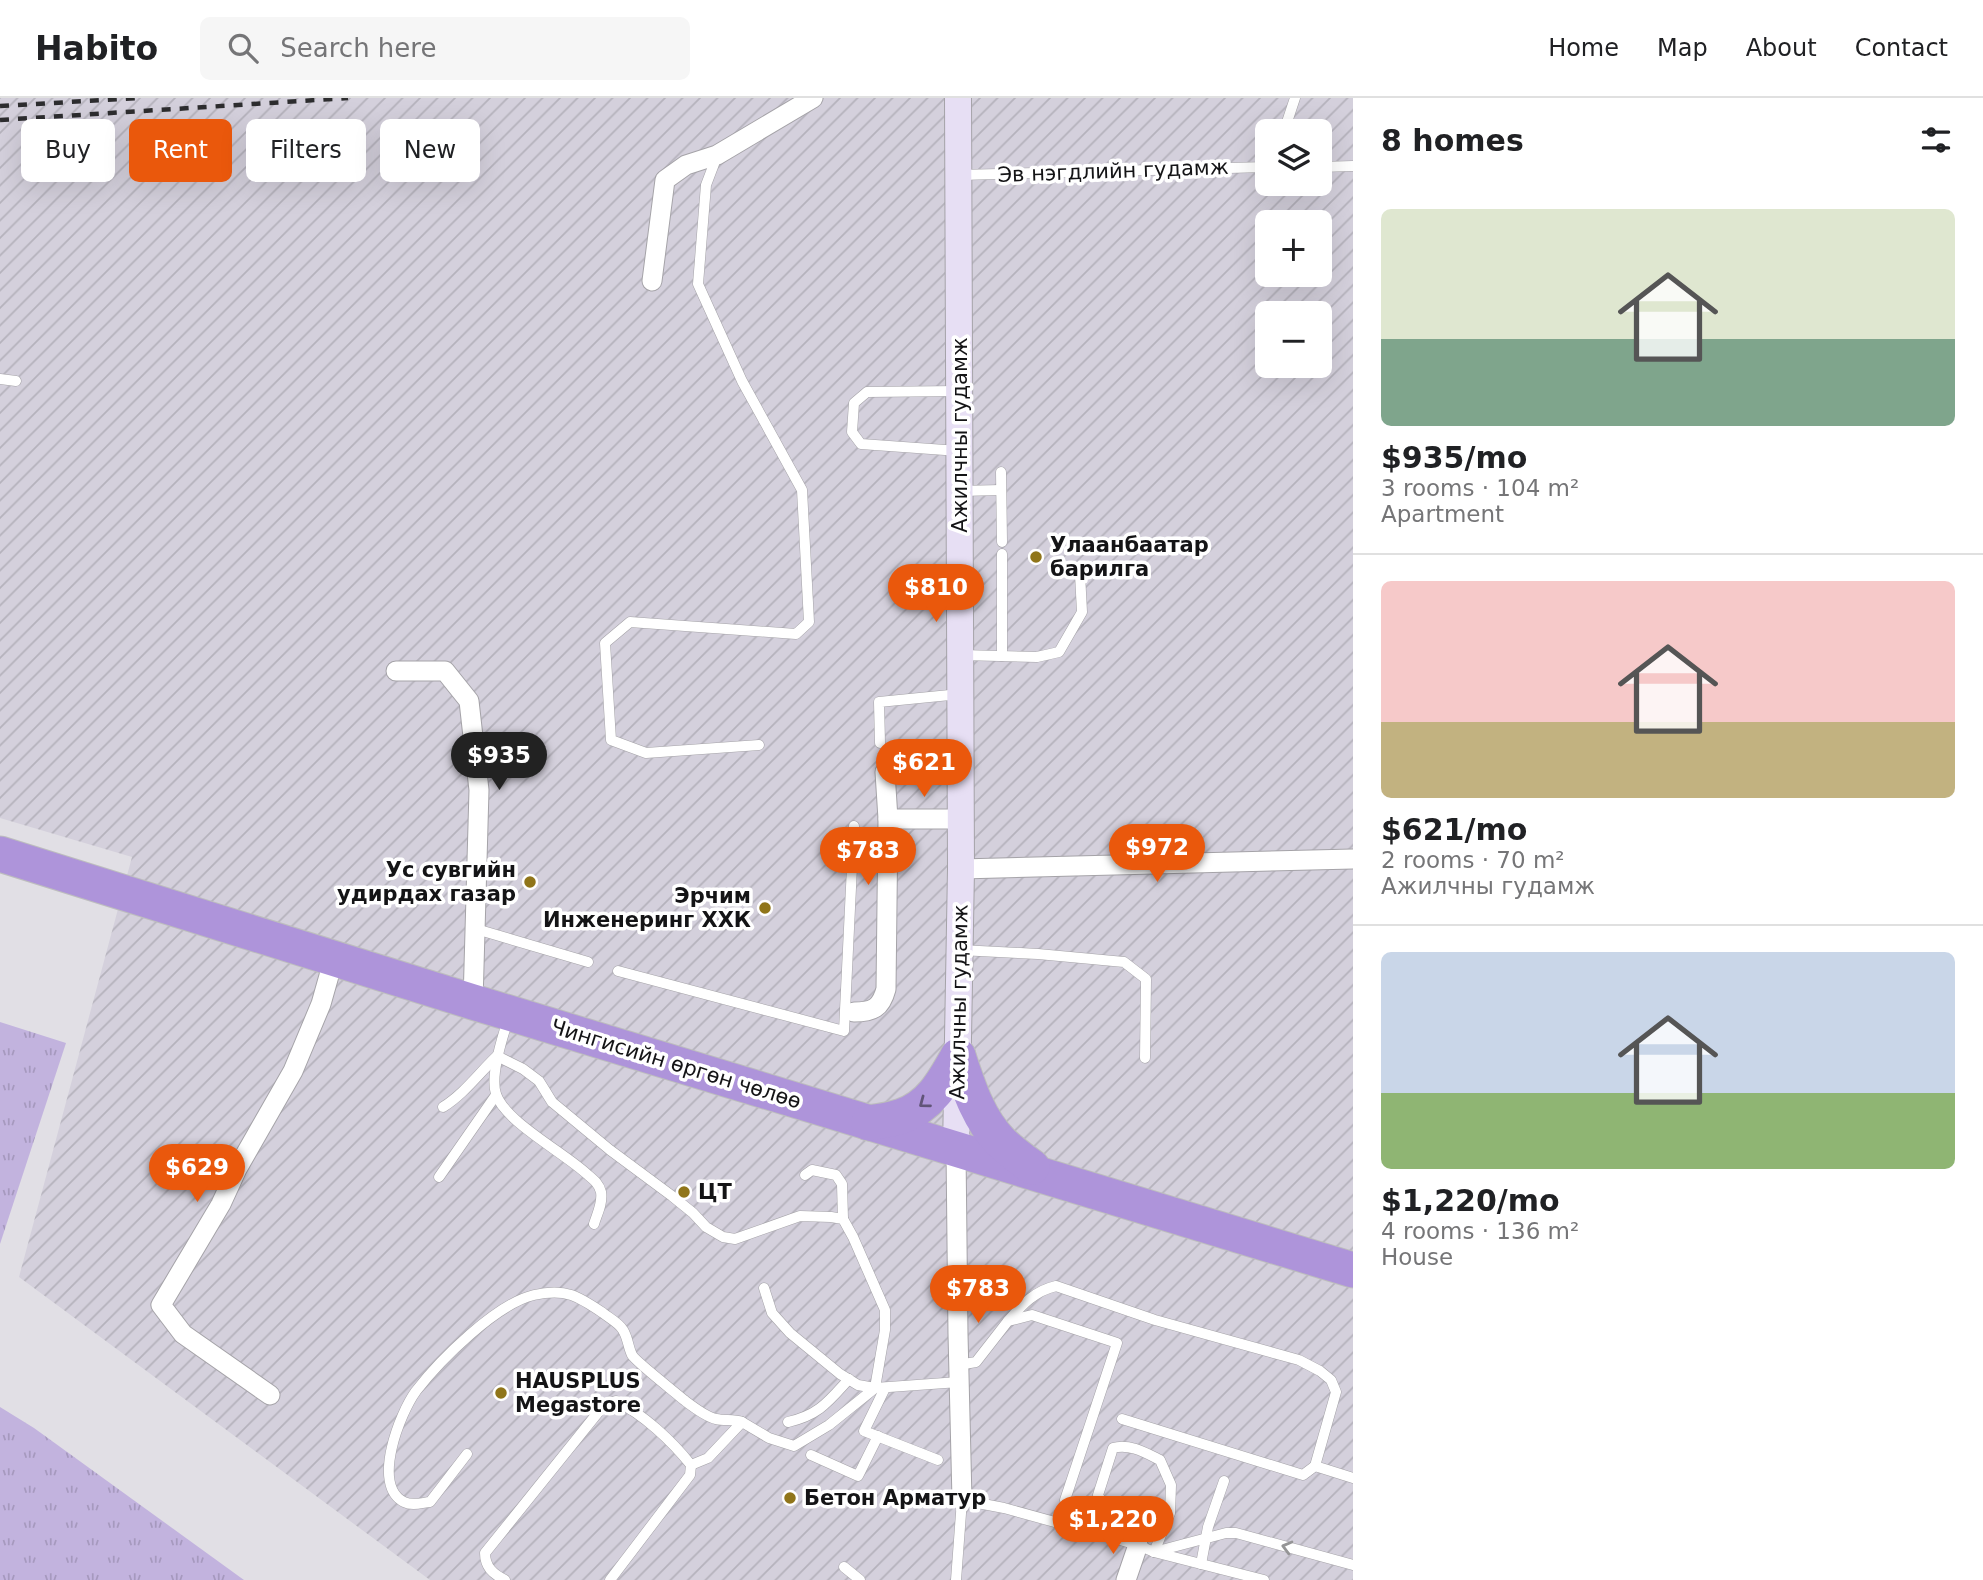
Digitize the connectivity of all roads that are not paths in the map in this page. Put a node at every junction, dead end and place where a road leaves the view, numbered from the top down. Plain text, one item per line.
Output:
1 (813, 98) edge
2 (958, 98) edge
3 (1295, 98) edge
4 (1288, 119) edge
5 (718, 155) junction
6 (1353, 166) edge
7 (1255, 167) edge
8 (1332, 167) edge
9 (959, 175) junction
10 (652, 281) dead end
11 (0, 379) edge
12 (16, 381) dead end
13 (960, 391) junction
14 (960, 451) junction
15 (1001, 471) dead end
16 (1002, 490) junction
17 (960, 491) junction
18 (1002, 542) dead end
19 (1002, 554) dead end
20 (1080, 574) dead end
21 (960, 655) junction
22 (1002, 656) junction
23 (396, 671) dead end
24 (961, 694) junction
25 (880, 743) dead end
26 (759, 745) dead end
27 (885, 772) dead end
28 (888, 819) junction
29 (961, 819) junction
30 (854, 826) dead end
31 (0, 854) edge
32 (1353, 859) edge
33 (961, 869) junction
34 (476, 929) junction
35 (960, 950) junction
36 (334, 958) junction
37 (588, 962) dead end
38 (618, 971) dead end
39 (473, 1002) junction
40 (854, 1012) dead end
41 (510, 1013) junction
42 (497, 1056) junction
43 (958, 1056) junction
44 (1145, 1058) dead end
45 (496, 1095) junction
46 (443, 1107) dead end
47 (869, 1123) junction
48 (956, 1150) junction
49 (805, 1175) dead end
50 (1042, 1176) junction
51 (439, 1177) dead end
52 (842, 1219) junction
53 (594, 1224) dead end
54 (1353, 1270) edge
55 (764, 1288) dead end
56 (1008, 1321) junction
57 (959, 1374) junction
58 (849, 1379) junction
59 (880, 1388) junction
60 (270, 1395) dead end
61 (1122, 1419) dead end
62 (742, 1422) junction
63 (788, 1422) dead end
64 (878, 1436) junction
65 (467, 1454) dead end
66 (811, 1455) dead end
67 (938, 1460) dead end
68 (691, 1465) junction
69 (1315, 1466) junction
70 (1353, 1478) edge
71 (1224, 1481) dead end
72 (962, 1500) junction
73 (1065, 1500) dead end
74 (1164, 1527) junction
75 (1207, 1539) junction
76 (1146, 1548) junction
77 (1201, 1563) junction
78 (1353, 1565) edge
79 (844, 1567) dead end
80 (954, 1579) edge
81 (505, 1580) edge
82 (610, 1580) edge
83 (860, 1580) edge
84 (1126, 1580) edge
85 (1264, 1580) edge

1 - 5 street
2 - 9 main road, Ажилчны гудамж
3 - 4 lane
5 - 10 street
5 - 26 lane
6 - 8 lane
7 - 9 lane, Эв нэгдлийн гудамж
9 - 13 main road, Ажилчны гудамж
11 - 12 lane
13 - 14 main road, Ажилчны гудамж
13 - 14 lane
14 - 17 main road, Ажилчны гудамж
15 - 16 lane
16 - 17 lane
16 - 18 lane
17 - 21 main road, Ажилчны гудамж
19 - 22 lane
20 - 22 lane
21 - 22 lane
21 - 24 main road, Ажилчны гудамж
23 - 34 street
24 - 25 lane
24 - 29 main road, Ажилчны гудамж
27 - 28 street
28 - 29 street
28 - 40 street
29 - 33 main road, Ажилчны гудамж
30 - 38 lane
31 - 36 highway, Чингисийн өргөн чөлөө
32 - 33 street
33 - 35 main road, Ажилчны гудамж
34 - 37 lane
34 - 39 street
35 - 43 main road, Ажилчны гудамж
35 - 44 lane
36 - 39 highway, Чингисийн өргөн чөлөө
36 - 60 street
39 - 41 highway, Чингисийн өргөн чөлөө
41 - 42 lane
41 - 47 highway, Чингисийн өргөн чөлөө
42 - 45 lane
42 - 46 lane
42 - 52 lane
43 -> 47 highway
43 - 48 main road, Ажилчны гудамж
43 - 50 highway
45 - 51 lane
45 - 53 lane
47 - 48 highway, Чингисийн өргөн чөлөө
48 - 50 highway, Чингисийн өргөн чөлөө
48 - 57 street
49 - 52 lane
50 - 54 highway, Чингисийн өргөн чөлөө
52 - 59 lane
55 - 58 lane
56 - 57 lane
56 - 69 lane
56 - 73 lane
57 - 59 lane
57 - 72 street
58 - 59 lane
58 - 63 lane
59 - 62 lane
59 - 64 lane
61 - 69 lane
62 - 65 lane
62 - 68 lane
64 - 66 lane
64 - 67 lane
68 - 81 lane
68 - 82 lane
69 - 70 lane
71 - 75 lane
72 - 76 lane
72 - 80 lane
74 - 74 lane
74 - 76 lane
75 - 76 lane
75 - 77 lane
78 -> 75 lane
76 - 77 lane
76 - 84 street
77 - 85 lane
79 - 83 lane

